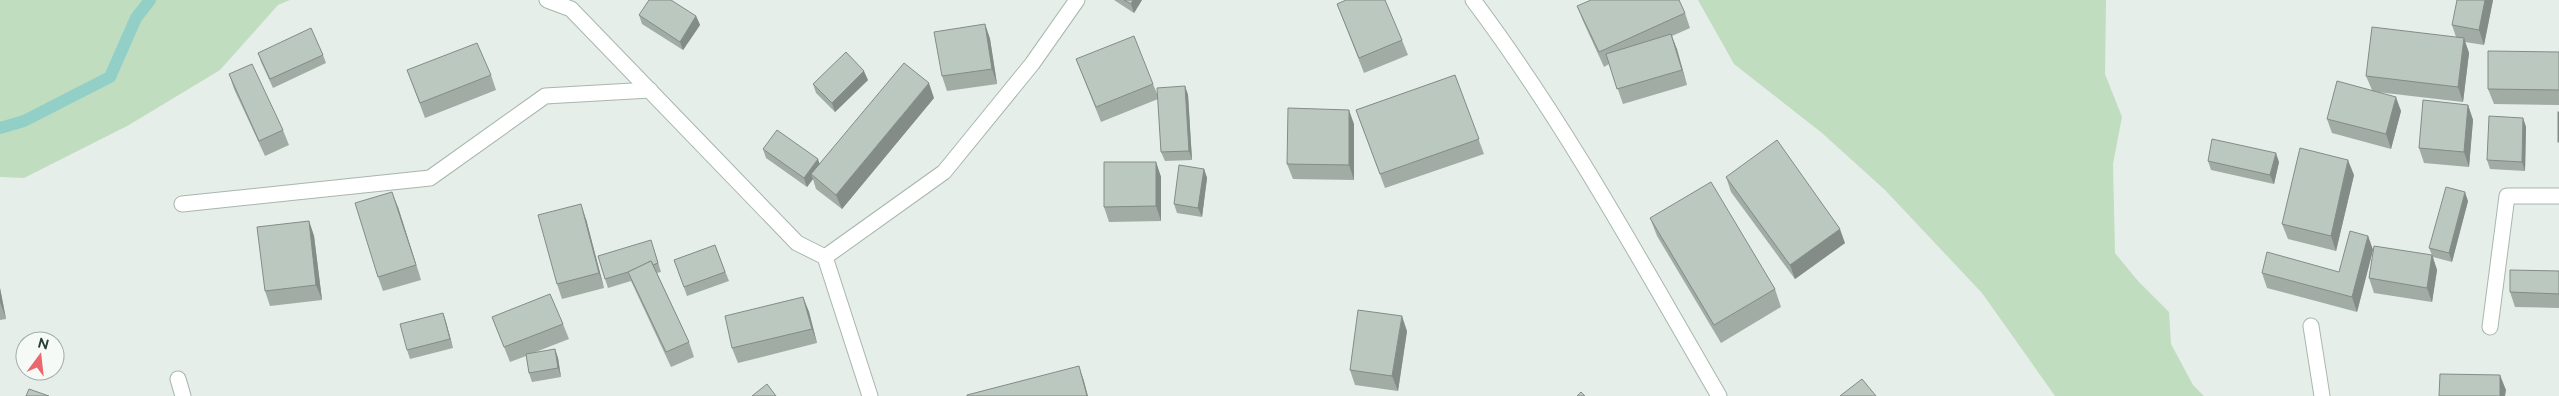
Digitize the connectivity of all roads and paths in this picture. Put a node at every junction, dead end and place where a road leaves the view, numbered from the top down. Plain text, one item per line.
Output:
1 (547, 0) edge
2 (1077, 0) edge
3 (1473, 0) edge
4 (650, 90) junction
5 (2559, 196) edge
6 (182, 204) dead end
7 (825, 257) junction
8 (2311, 326) dead end
9 (2490, 327) dead end
10 (178, 379) dead end
11 (183, 396) edge
12 (870, 396) edge
13 (1719, 396) edge
14 (2322, 396) edge

1 - 4 street
2 - 7 street
3 - 13 street
4 - 6 street
4 - 7 street
5 - 9 street
7 - 12 street
8 - 14 street
10 - 11 street

